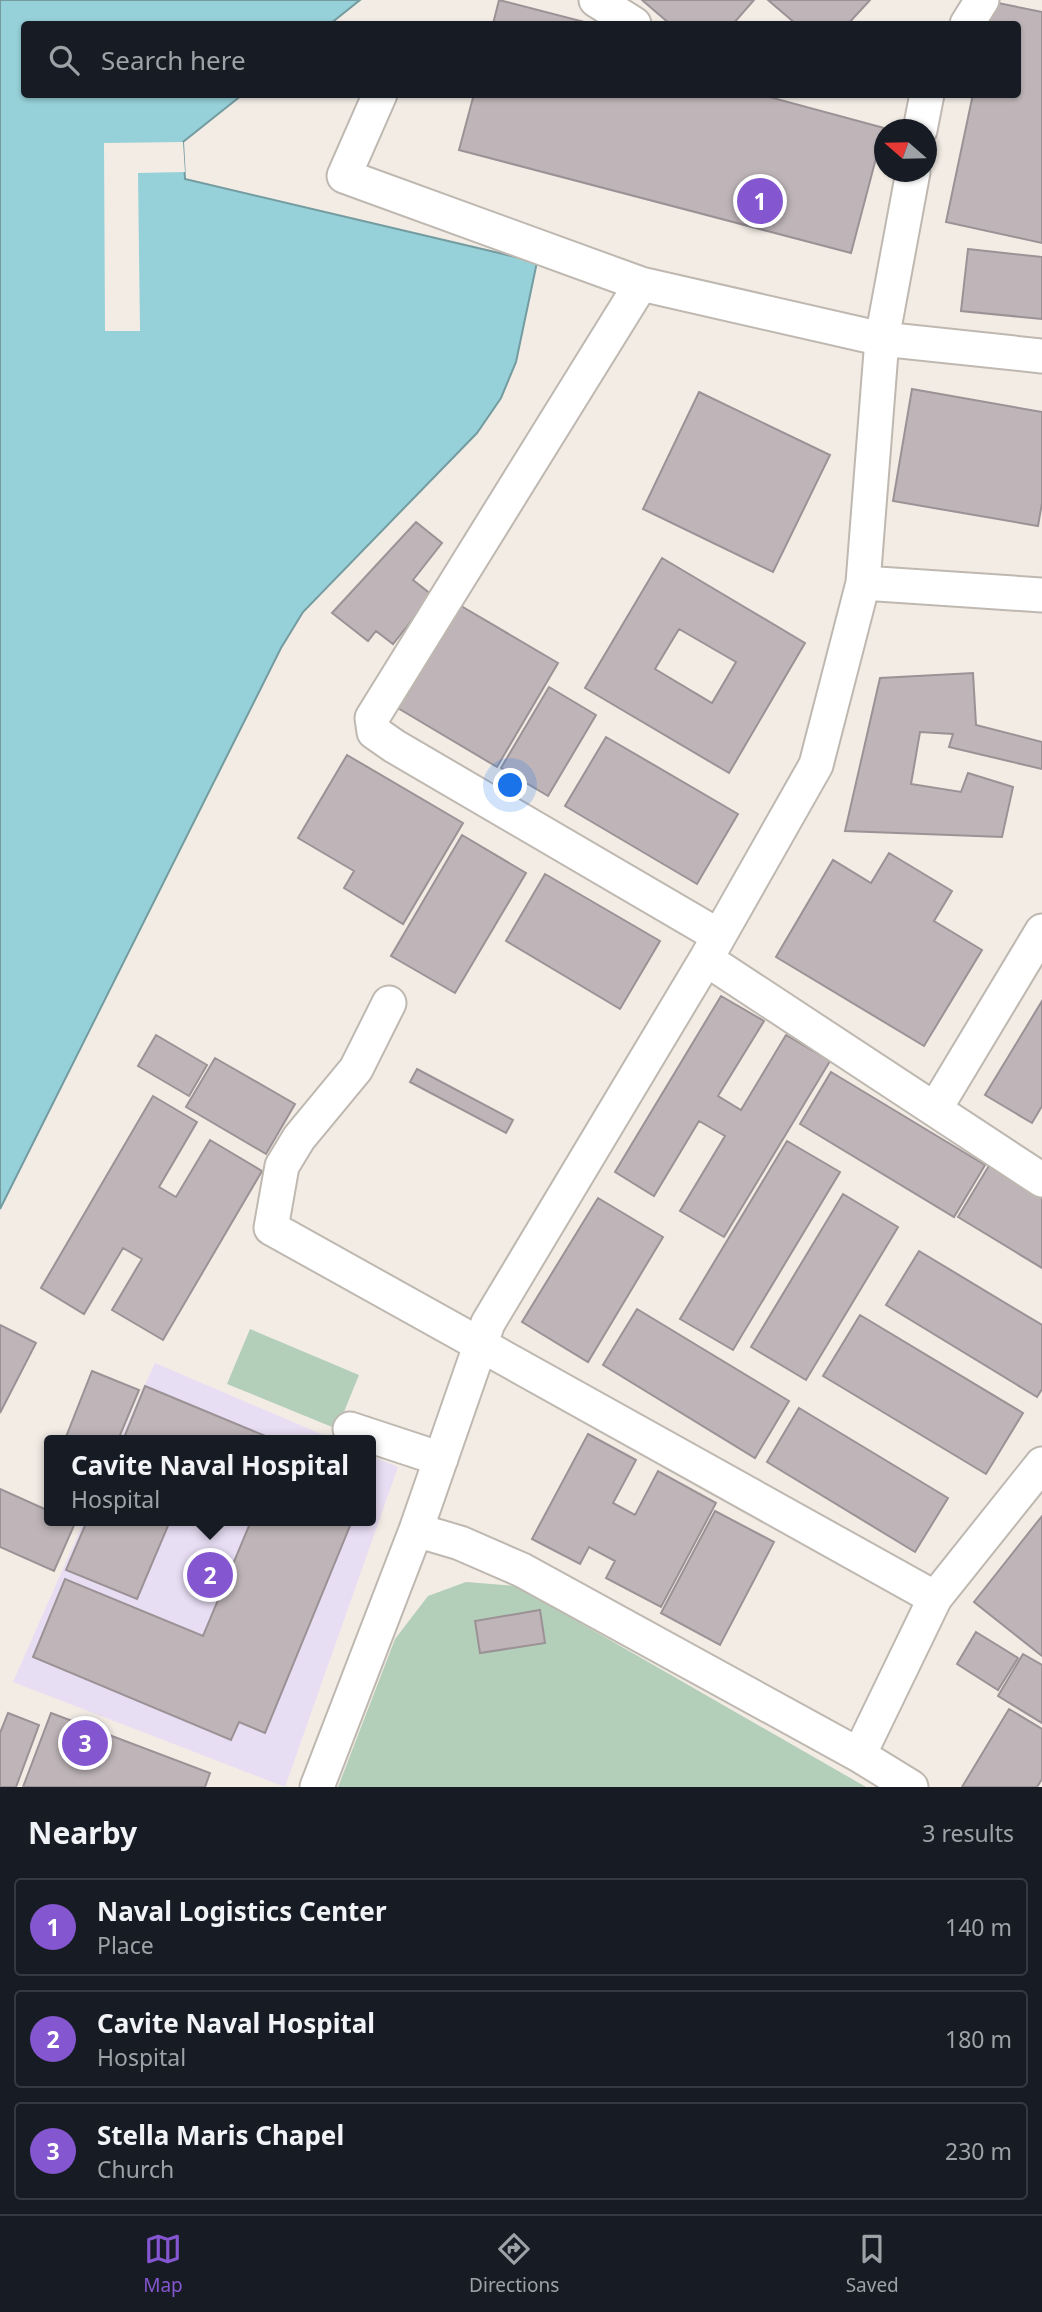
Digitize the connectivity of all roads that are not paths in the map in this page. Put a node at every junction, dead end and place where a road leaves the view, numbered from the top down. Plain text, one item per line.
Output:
1 (596, 0) edge
2 (982, 0) edge
3 (629, 21) edge
4 (969, 21) edge
5 (378, 98) edge
6 (926, 98) edge
7 (922, 119) edge
8 (911, 182) edge
9 (641, 284) junction
10 (882, 339) junction
11 (1042, 356) edge
12 (863, 583) junction
13 (1042, 593) edge
14 (1042, 931) edge
15 (712, 947) junction
16 (388, 1003) dead end
17 (934, 1109) junction
18 (1042, 1180) edge
19 (481, 1344) junction
20 (350, 1429) dead end
21 (368, 1435) edge
22 (376, 1438) edge
23 (441, 1459) junction
24 (1042, 1464) edge
25 (416, 1530) junction
26 (935, 1598) junction
27 (859, 1755) junction
28 (317, 1787) edge
29 (911, 1787) edge

1 - 3 street
2 - 4 street
5 - 9 street
6 - 7 street
8 - 10 street
9 - 10 street
9 - 15 street
10 - 11 street
10 - 12 street
12 - 13 street
12 - 15 street
14 - 17 street
15 - 17 street
15 - 19 street
16 - 19 street
17 - 18 street
19 - 23 street
19 - 26 street
20 - 21 street
22 - 23 street
23 - 25 street
24 - 26 street
25 - 27 street
25 - 28 street
26 - 27 street
27 - 29 street

